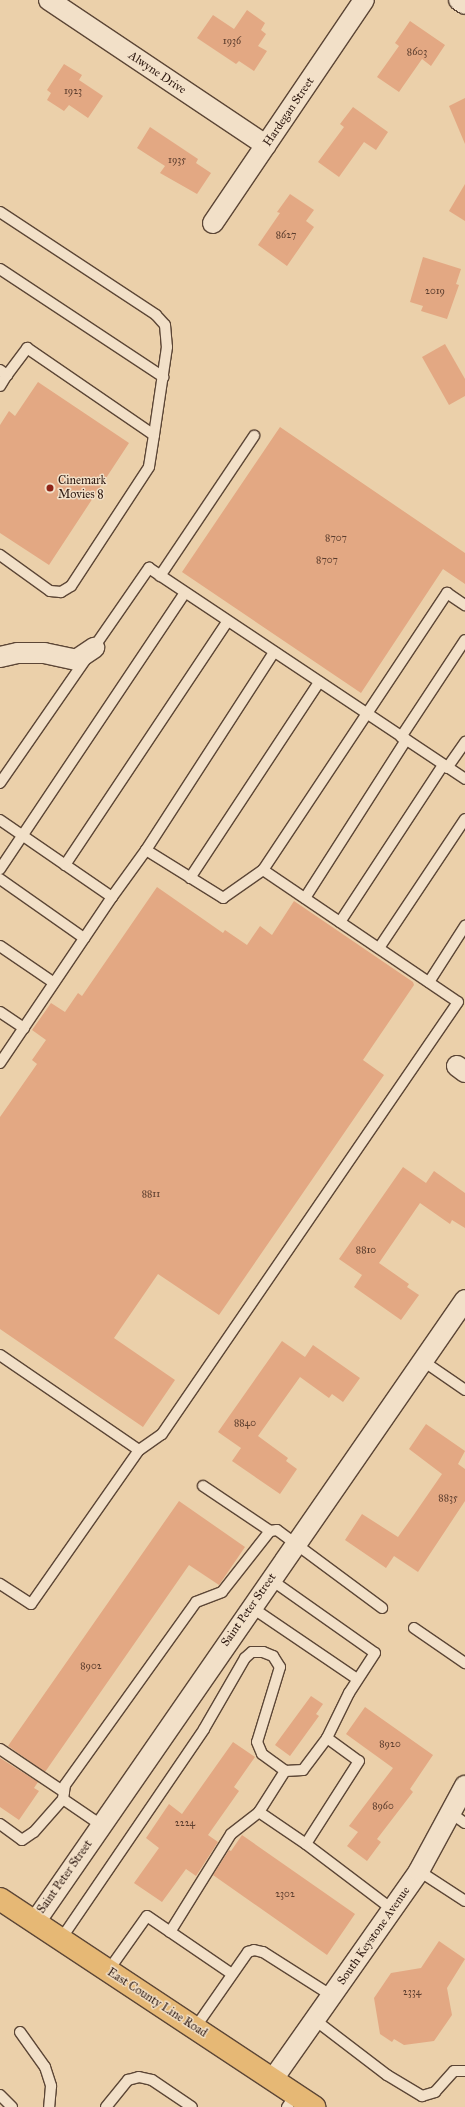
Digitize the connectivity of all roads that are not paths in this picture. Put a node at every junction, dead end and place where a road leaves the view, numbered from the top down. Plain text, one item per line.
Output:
1 (49, 0) edge
2 (364, 0) edge
3 (459, 0) edge
4 (465, 4) edge
5 (266, 145) junction
6 (0, 212) edge
7 (213, 222) dead end
8 (0, 269) edge
9 (4, 373) edge
10 (163, 377) junction
11 (0, 386) edge
12 (154, 435) junction
13 (254, 436) dead end
14 (0, 555) edge
15 (160, 576) junction
16 (185, 593) junction
17 (465, 605) edge
18 (228, 621) junction
19 (465, 640) edge
20 (94, 648) junction
21 (274, 652) junction
22 (0, 657) edge
23 (319, 682) junction
24 (366, 714) junction
25 (404, 739) junction
26 (465, 742) edge
27 (445, 766) junction
28 (465, 780) edge
29 (0, 782) edge
30 (465, 819) edge
31 (0, 820) edge
32 (23, 836) junction
33 (146, 850) junction
34 (65, 865) junction
35 (0, 869) edge
36 (263, 870) junction
37 (190, 878) junction
38 (0, 880) edge
39 (112, 897) junction
40 (305, 898) junction
41 (340, 922) junction
42 (465, 926) edge
43 (84, 938) junction
44 (0, 946) edge
45 (379, 948) junction
46 (429, 982) junction
47 (54, 983) junction
48 (0, 1012) edge
49 (24, 1028) junction
50 (0, 1063) edge
51 (465, 1300) edge
52 (0, 1355) edge
53 (423, 1361) junction
54 (465, 1390) edge
55 (139, 1450) junction
56 (203, 1486) dead end
57 (270, 1531) junction
58 (295, 1543) junction
59 (270, 1579) junction
60 (0, 1584) edge
61 (251, 1607) junction
62 (382, 1608) dead end
63 (414, 1628) dead end
64 (465, 1663) edge
65 (357, 1679) junction
66 (327, 1738) junction
67 (0, 1749) edge
68 (285, 1771) junction
69 (465, 1786) edge
70 (64, 1795) junction
71 (259, 1812) junction
72 (458, 1818) edge
73 (0, 1824) edge
74 (101, 1825) junction
75 (306, 1844) junction
76 (419, 1871) junction
77 (0, 1899) edge
78 (465, 1901) edge
79 (392, 1909) junction
80 (35, 1922) junction
81 (170, 1932) junction
82 (61, 1939) junction
83 (108, 1971) junction
84 (232, 1974) junction
85 (332, 1996) junction
86 (315, 2020) junction
87 (195, 2028) junction
88 (20, 2032) dead end
89 (465, 2071) edge
90 (273, 2079) junction
91 (0, 2095) edge
92 (291, 2101) edge
93 (12, 2107) edge
94 (49, 2107) edge
95 (106, 2107) edge
96 (192, 2107) edge
97 (314, 2107) edge

1 - 5 street, Alwyne Drive
2 - 5 street, Hardegan Street
3 - 4 street
5 - 7 street, Hardegan Street
6 - 10 lane
8 - 10 lane
9 - 11 lane
9 - 12 lane
10 - 12 lane
12 - 14 lane
13 - 15 lane
15 - 16 lane
15 - 20 lane
16 - 18 lane
16 - 32 lane
17 - 24 lane
18 - 21 lane
18 - 34 lane
19 - 25 lane
20 - 22 street
20 - 29 lane
21 - 23 lane
21 - 33 lane
23 - 24 lane
23 - 37 lane
24 - 25 lane
24 - 36 lane
25 - 27 lane
25 - 40 lane
26 - 27 lane
27 - 28 lane
27 - 41 lane
30 - 45 lane
31 - 32 lane
32 - 34 lane
32 - 35 lane
33 - 37 lane
33 - 39 lane
34 - 39 lane
36 - 37 lane
36 - 40 lane
38 - 43 lane
39 - 43 lane
40 - 41 lane
41 - 45 lane
42 - 46 lane
43 - 47 lane
44 - 47 lane
45 - 46 lane
46 - 55 lane
47 - 49 lane
48 - 49 lane
49 - 50 lane
51 - 53 street, Saint Peter Street
52 - 55 lane
53 - 54 lane
53 - 58 street, Saint Peter Street
55 - 60 lane
56 - 57 lane
57 - 58 lane
57 - 70 lane
58 - 59 street, Saint Peter Street
58 - 62 lane
59 - 61 street, Saint Peter Street
59 - 65 lane
61 - 65 lane
61 - 74 street, Saint Peter Street
63 - 64 lane
65 - 66 lane
66 - 68 lane
66 - 75 lane
67 - 70 lane
68 - 71 lane
68 - 82 lane
69 - 72 street, South Keystone Avenue
70 - 73 lane
70 - 74 lane
71 - 75 lane
71 - 81 lane
72 - 76 street, South Keystone Avenue
74 - 80 street, Saint Peter Street
75 - 79 lane
76 - 78 lane
76 - 79 street, South Keystone Avenue
77 - 80 main road, East County Line Road
79 - 85 street, South Keystone Avenue
80 - 82 main road, East County Line Road
81 - 83 lane
81 - 84 lane
82 - 83 main road, East County Line Road
83 - 87 main road, East County Line Road
84 - 85 lane
84 - 87 lane
85 - 86 street, South Keystone Avenue
86 - 89 lane
86 - 90 street, South Keystone Avenue
87 - 90 main road, East County Line Road
88 - 94 lane
90 - 92 main road, East County Line Road
91 - 93 lane
92 - 97 main road, East County Line Road
95 - 96 lane

